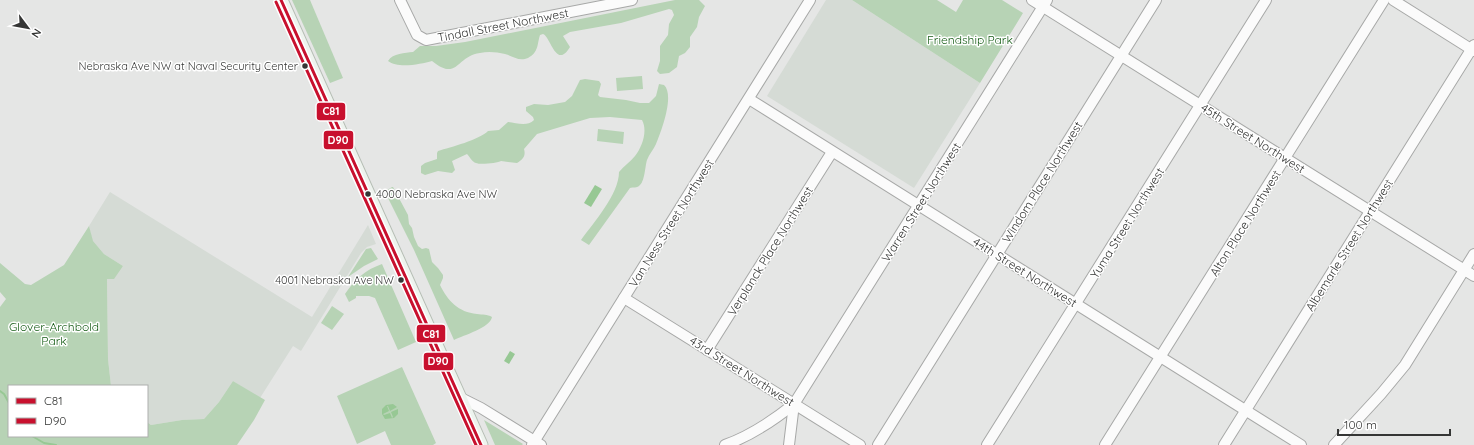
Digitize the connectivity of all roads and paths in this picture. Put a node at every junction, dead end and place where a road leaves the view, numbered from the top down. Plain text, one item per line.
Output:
1 (281, 0) edge
2 (400, 0) edge
3 (632, 0) edge
4 (810, 0) edge
5 (1032, 0) edge
6 (1156, 0) edge
7 (1266, 0) edge
8 (1384, 0) edge
9 (1393, 0) edge
10 (1045, 3) edge
11 (1473, 48) edge
12 (1121, 56) junction
13 (749, 99) junction
14 (1200, 105) junction
15 (832, 152) junction
16 (1285, 159) junction
17 (918, 206) junction
18 (1370, 211) junction
19 (1474, 254) edge
20 (997, 255) junction
21 (1464, 270) junction
22 (1474, 276) edge
23 (624, 298) junction
24 (1076, 304) junction
25 (708, 350) junction
26 (1161, 357) junction
27 (461, 398) junction
28 (794, 404) junction
29 (1246, 410) junction
30 (536, 444) edge
31 (481, 445) edge
32 (725, 445) edge
33 (789, 445) edge
34 (860, 445) edge
35 (878, 445) edge
36 (987, 445) edge
37 (1105, 445) edge
38 (1224, 445) edge
39 (1301, 445) edge
40 (1334, 445) edge

1 - 27 main road
2 - 3 street, Tindall Street Northwest
4 - 13 street, Van Ness Street Northwest
5 - 10 street, 45th Street Northwest
6 - 12 street, Windom Place Northwest
7 - 14 street, Yuma Street Northwest
8 - 16 street, Alton Place Northwest
9 - 11 street
10 - 12 street, 45th Street Northwest
10 - 17 street, Warren Street Northwest
11 - 18 street, Albemarle Street Northwest
12 - 14 street, 45th Street Northwest
12 - 20 street, Windom Place Northwest
13 - 15 street, 44th Street Northwest
13 - 23 street, Van Ness Street Northwest
14 - 16 street, 45th Street Northwest
14 - 24 street, Yuma Street Northwest
15 - 17 street, 44th Street Northwest
15 - 25 street, Verplanck Place Northwest
16 - 18 street, 45th Street Northwest
16 - 26 street, Alton Place Northwest
17 - 20 street, 44th Street Northwest
17 - 28 street, Warren Street Northwest
18 - 21 street, 45th Street Northwest
18 - 29 street, Albemarle Street Northwest
19 - 21 street
20 - 24 street, 44th Street Northwest
20 - 35 street, Windom Place Northwest
21 - 22 street, 45th Street Northwest
21 - 40 street
23 - 25 street, 43rd Street Northwest
23 - 30 street, Van Ness Street Northwest
24 - 26 street, 44th Street Northwest
24 - 36 street, Yuma Street Northwest
25 - 28 street, 43rd Street Northwest
26 - 29 street, 44th Street Northwest
26 - 37 street, Alton Place Northwest
27 - 30 street
27 - 31 main road
28 - 32 street, Warren Street Northwest
28 - 33 street, Warren Street Northwest
28 - 34 street, 43rd Street Northwest
29 - 38 street, Albemarle Street Northwest
29 - 39 street, 44th Street Northwest

